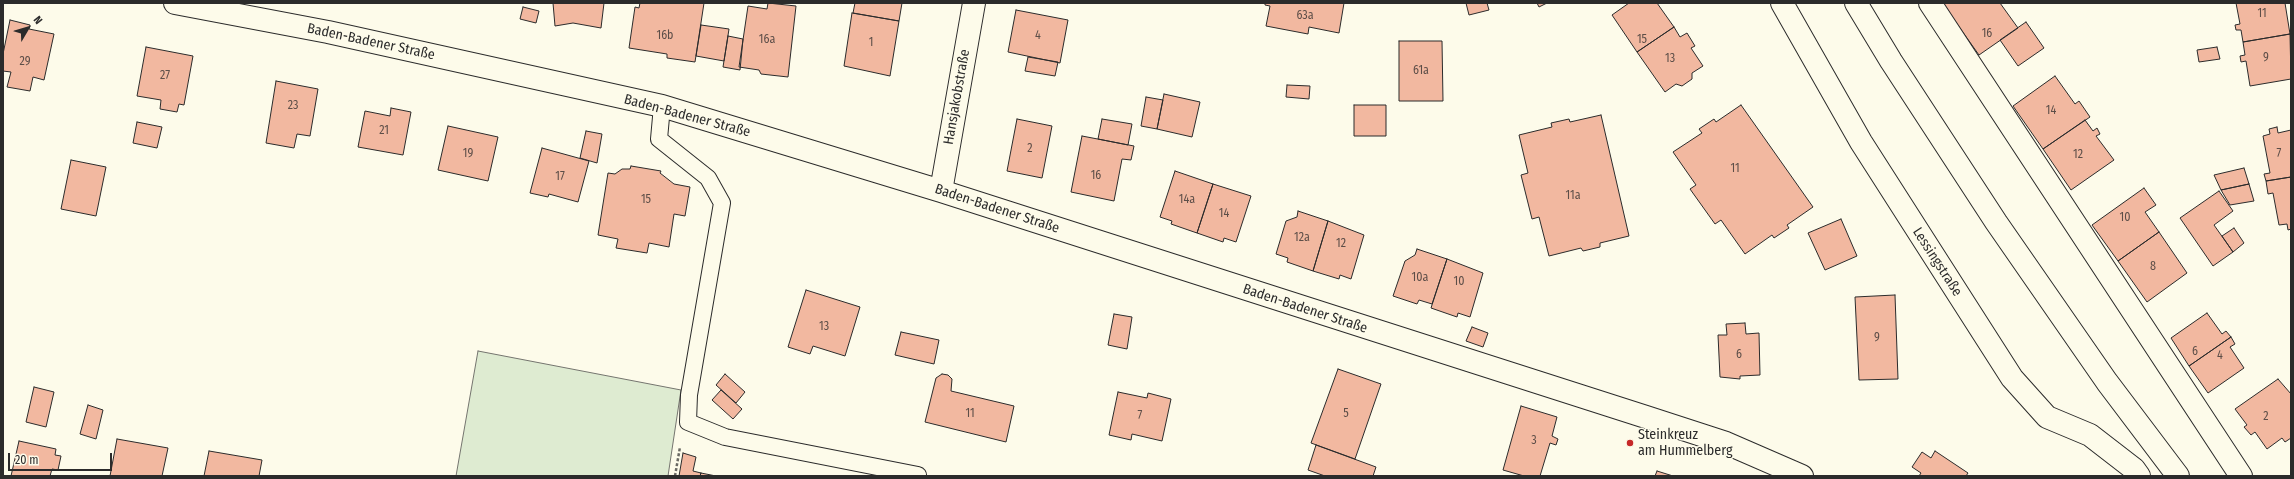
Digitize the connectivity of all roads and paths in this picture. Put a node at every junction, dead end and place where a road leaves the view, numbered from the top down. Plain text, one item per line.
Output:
1 (175, 3) edge
2 (974, 3) edge
3 (1782, 3) edge
4 (1856, 3) edge
5 (1930, 3) edge
6 (662, 106) junction
7 (940, 191) junction
8 (679, 452) dead end
9 (918, 474) dead end
10 (676, 476) edge
11 (1802, 476) edge
12 (2139, 476) edge
13 (2178, 476) edge
14 (2241, 476) edge

1 - 6 street, Baden-Badener Straße
2 - 7 street, Hansjakobstraße
3 - 12 street, Lessingstraße
4 - 13 street
5 - 14 street
6 - 7 street, Baden-Badener Straße
6 - 9 lane
7 - 11 street, Baden-Badener Straße
8 - 10 path

